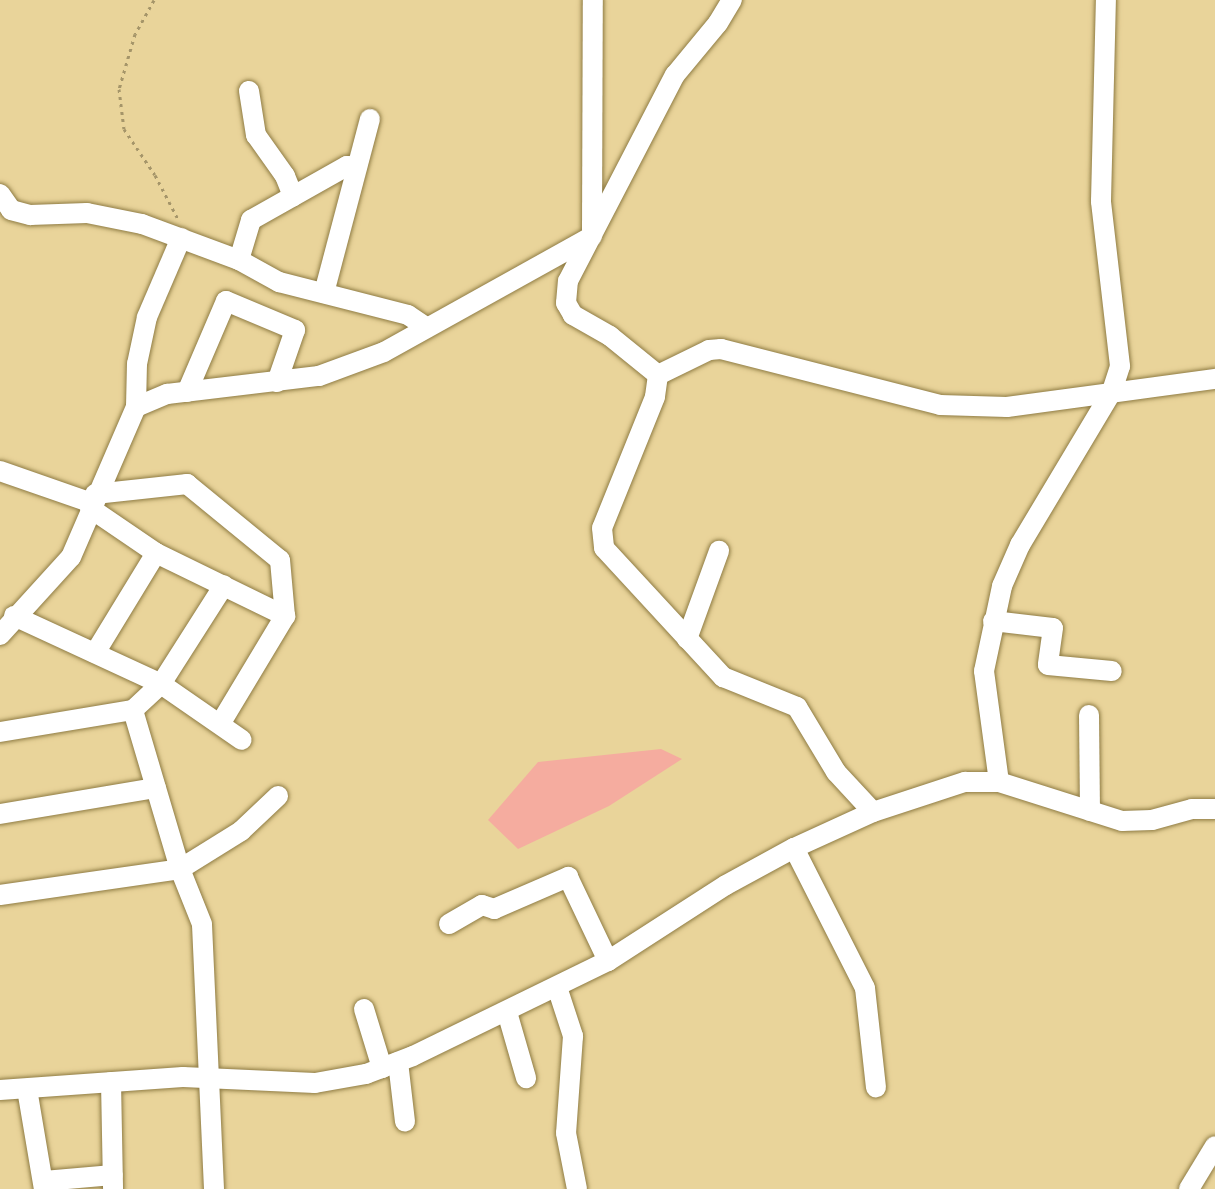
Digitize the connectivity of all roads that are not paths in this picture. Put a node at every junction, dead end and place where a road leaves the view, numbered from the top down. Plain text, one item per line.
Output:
1 (593, 0) edge
2 (732, 0) edge
3 (1106, 0) edge
4 (249, 91) dead end
5 (370, 119) dead end
6 (357, 167) junction
7 (0, 194) edge
8 (293, 196) junction
9 (592, 236) junction
10 (181, 238) junction
11 (239, 260) junction
12 (324, 293) junction
13 (426, 327) junction
14 (658, 375) junction
15 (1215, 380) edge
16 (278, 382) junction
17 (1112, 391) junction
18 (187, 392) junction
19 (136, 407) junction
20 (0, 471) edge
21 (92, 502) junction
22 (719, 551) dead end
23 (156, 553) junction
24 (224, 585) junction
25 (14, 616) junction
26 (285, 616) junction
27 (993, 621) junction
28 (0, 634) edge
29 (687, 639) junction
30 (95, 653) junction
31 (1112, 671) dead end
32 (161, 684) junction
33 (133, 710) junction
34 (1089, 715) dead end
35 (220, 724) junction
36 (0, 732) edge
37 (242, 740) dead end
38 (999, 782) junction
39 (156, 788) junction
40 (278, 796) dead end
41 (1215, 809) edge
42 (1090, 811) junction
43 (873, 812) junction
44 (0, 814) edge
45 (794, 848) junction
46 (180, 869) junction
47 (0, 895) edge
48 (448, 924) dead end
49 (608, 961) junction
50 (557, 987) junction
51 (364, 1009) dead end
52 (507, 1012) junction
53 (390, 1065) junction
54 (525, 1078) dead end
55 (211, 1080) junction
56 (111, 1082) junction
57 (876, 1087) dead end
58 (27, 1089) junction
59 (0, 1090) edge
60 (405, 1122) dead end
61 (1215, 1146) edge
62 (113, 1182) edge
63 (44, 1185) edge
64 (214, 1189) edge
65 (577, 1189) edge
66 (1189, 1189) edge

1 - 9 street
2 - 9 street
3 - 17 street
4 - 8 street
5 - 6 street
6 - 8 street
6 - 12 street
7 - 10 street
8 - 11 street
9 - 13 street
9 - 14 street
10 - 11 street
10 - 19 street
11 - 12 street
12 - 13 street
13 - 16 street
14 - 17 street
14 - 29 street
15 - 17 street
16 - 18 street
16 - 18 street
17 - 27 street
18 - 19 street
19 - 21 street
20 - 21 street
21 - 23 street
21 - 25 street
21 - 26 street
22 - 29 street
23 - 24 street
23 - 30 street
24 - 26 street
24 - 32 street
25 - 28 street
25 - 30 street
26 - 35 street
27 - 31 street
27 - 38 street
29 - 43 street
30 - 32 street
32 - 33 street
32 - 35 street
33 - 36 street
33 - 39 street
34 - 42 street
35 - 37 street
38 - 42 street
38 - 43 street
39 - 44 street
39 - 46 street
40 - 46 street
41 - 42 street
43 - 45 street
45 - 49 street
45 - 57 street
46 - 47 street
46 - 55 street
48 - 49 street
49 - 50 street
50 - 52 street
50 - 65 street
51 - 53 street
52 - 53 street
52 - 54 street
53 - 55 street
53 - 60 street
55 - 56 street
55 - 64 street
56 - 58 street
56 - 62 street
58 - 59 street
58 - 63 street
61 - 66 street
62 - 63 street

